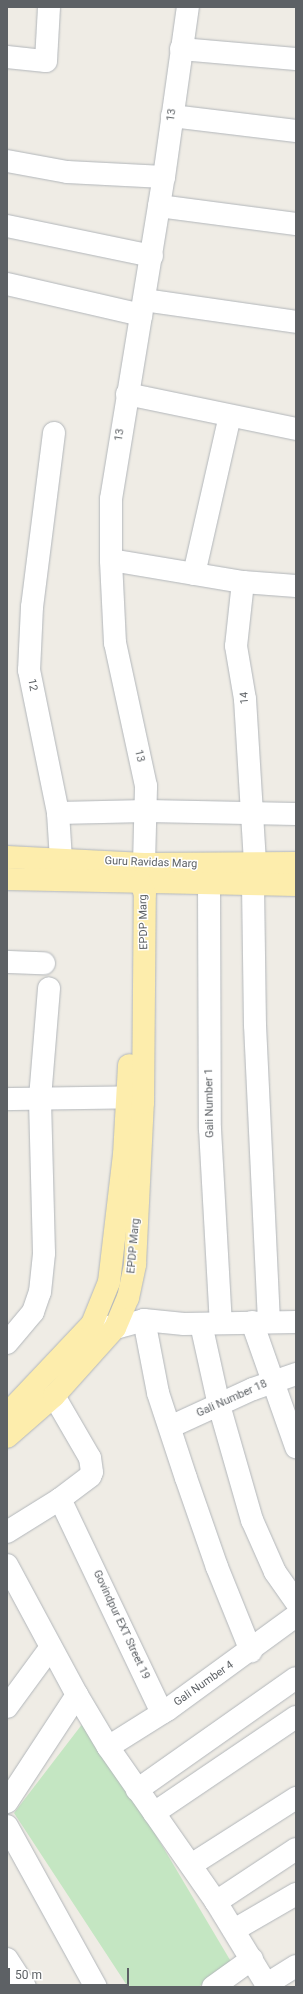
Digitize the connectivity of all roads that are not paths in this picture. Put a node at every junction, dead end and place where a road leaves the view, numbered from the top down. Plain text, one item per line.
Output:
1 (49, 7) edge
2 (188, 7) edge
3 (182, 49) junction
4 (7, 57) edge
5 (296, 59) edge
6 (172, 116) junction
7 (296, 131) edge
8 (7, 161) edge
9 (164, 177) junction
10 (159, 206) junction
11 (296, 224) edge
12 (7, 226) edge
13 (152, 256) junction
14 (7, 284) edge
15 (142, 307) junction
16 (296, 322) edge
17 (127, 394) junction
18 (230, 416) junction
19 (296, 429) edge
20 (54, 433) dead end
21 (110, 560) junction
22 (194, 574) junction
23 (243, 582) junction
24 (296, 586) edge
25 (147, 811) junction
26 (58, 813) junction
27 (296, 814) edge
28 (254, 815) junction
29 (7, 857) edge
30 (61, 859) junction
31 (296, 863) edge
32 (142, 873) junction
33 (254, 874) junction
34 (7, 879) edge
35 (209, 884) junction
36 (296, 885) edge
37 (7, 962) edge
38 (44, 963) dead end
39 (49, 988) dead end
40 (135, 1096) junction
41 (40, 1098) junction
42 (7, 1099) edge
43 (144, 1320) junction
44 (261, 1322) junction
45 (296, 1322) edge
46 (211, 1323) junction
47 (92, 1324) junction
48 (115, 1328) junction
49 (7, 1343) edge
50 (296, 1374) edge
51 (272, 1382) junction
52 (54, 1396) junction
53 (219, 1405) junction
54 (7, 1414) edge
55 (170, 1427) junction
56 (7, 1437) edge
57 (296, 1447) edge
58 (60, 1499) junction
59 (7, 1532) edge
60 (10, 1582) edge
61 (296, 1602) edge
62 (296, 1616) edge
63 (51, 1648) junction
64 (251, 1650) junction
65 (296, 1678) edge
66 (77, 1695) junction
67 (7, 1707) edge
68 (162, 1713) junction
69 (296, 1717) edge
70 (108, 1747) junction
71 (137, 1790) junction
72 (296, 1798) edge
73 (7, 1802) edge
74 (154, 1813) junction
75 (7, 1826) edge
76 (296, 1849) edge
77 (191, 1865) junction
78 (296, 1894) edge
79 (216, 1902) junction
80 (234, 1930) junction
81 (7, 1959) edge
82 (252, 1959) junction
83 (296, 1966) edge
84 (267, 1985) edge
85 (25, 1987) edge
86 (96, 1987) edge
87 (213, 1987) edge

1 - 4 street
2 - 3 street, 13
3 - 5 street
3 - 6 street, 13
6 - 7 street
6 - 9 street, 13
8 - 9 street
9 - 10 street, 13
10 - 11 street
10 - 13 street, 13
12 - 13 street
13 - 15 street, 13
14 - 15 street
15 - 16 street
15 - 17 street, 13
17 - 18 street
17 - 21 street, 13
18 - 19 street
18 - 22 street
20 - 26 street, 12
21 - 22 street
21 - 25 street, 13
22 - 23 street
23 - 24 street
23 - 28 street, 14
25 - 26 street
25 - 28 street
25 - 32 street, 13
26 - 30 street, 12
27 - 28 street
28 - 33 street, 14
29 - 30 main road, Guru Ravidas Marg
30 - 32 main road, Guru Ravidas Marg
31 - 33 main road, Guru Ravidas Marg
32 - 33 main road, Guru Ravidas Marg
32 - 34 main road, Guru Ravidas Marg
32 - 35 main road, Guru Ravidas Marg
32 - 40 main road, EPDP Marg
33 - 35 main road, Guru Ravidas Marg
33 - 36 main road, Guru Ravidas Marg
33 - 44 street, 14
35 - 46 street, Gali Number 1
37 - 38 street
39 - 41 street
40 - 41 street
40 - 47 main road, EPDP Marg
40 - 48 main road, EPDP Marg
41 - 42 street
41 - 49 street
43 - 46 street
43 - 48 street
43 - 55 street
44 - 45 street
44 - 46 street
44 - 51 street, 14
46 - 53 street, Gali Number 1
47 - 48 street
47 - 54 main road, EPDP Marg
48 - 52 main road, EPDP Marg
50 - 51 street, Gali Number 18
51 - 53 street, Gali Number 18
51 - 57 street, 14
52 - 56 main road, EPDP Marg
52 - 58 street
53 - 55 street, Gali Number 18
53 - 61 street, Gali Number 1
55 - 64 street
58 - 59 street
58 - 68 street, Govindpur EXT Street 19
60 - 63 street
62 - 64 street, Gali Number 4
63 - 66 street
63 - 67 street
64 - 68 street, Gali Number 4
65 - 71 street
66 - 70 street
66 - 73 street
68 - 70 street, Gali Number 4
69 - 74 street
70 - 71 street
71 - 74 street
72 - 77 street
74 - 77 street
75 - 86 street
76 - 79 street
77 - 79 street
78 - 80 street
79 - 80 street
80 - 82 street
81 - 85 street
82 - 84 street
82 - 87 street
83 - 84 street

